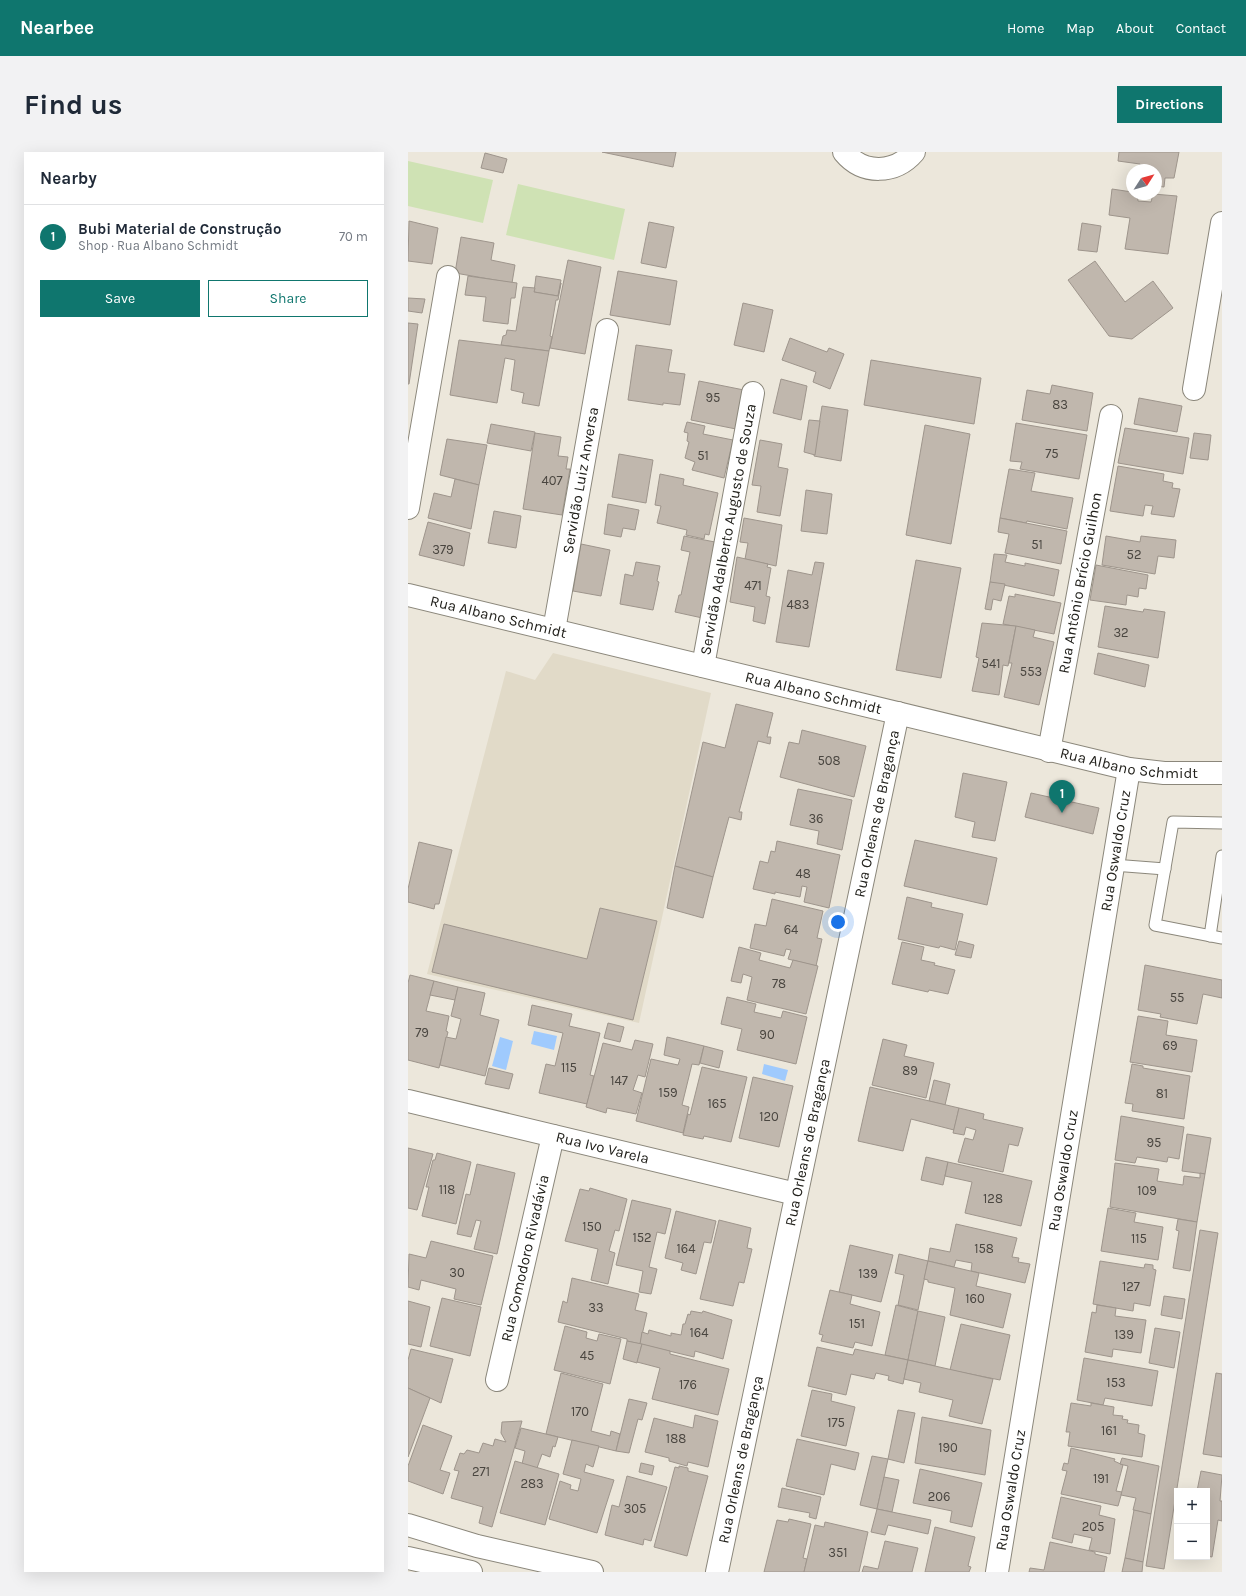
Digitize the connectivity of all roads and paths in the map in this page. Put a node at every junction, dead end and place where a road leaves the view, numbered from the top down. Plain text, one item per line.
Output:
1 (844, 152) edge
2 (914, 152) edge
3 (1222, 223) edge
4 (448, 277) dead end
5 (607, 330) dead end
6 (1194, 389) dead end
7 (754, 393) dead end
8 (1111, 416) dead end
9 (408, 508) edge
10 (408, 595) edge
11 (554, 630) junction
12 (703, 666) junction
13 (898, 713) junction
14 (1049, 751) junction
15 (1129, 769) junction
16 (1222, 773) edge
17 (1222, 823) edge
18 (1222, 856) edge
19 (1113, 865) junction
20 (1165, 869) junction
21 (1210, 936) junction
22 (1222, 938) edge
23 (408, 1101) edge
24 (553, 1136) junction
25 (796, 1194) junction
26 (497, 1380) dead end
27 (408, 1525) edge
28 (477, 1546) junction
29 (408, 1558) edge
30 (471, 1572) edge
31 (592, 1572) edge
32 (716, 1572) edge
33 (997, 1572) edge

1 - 2 street
3 - 6 street
4 - 9 street
5 - 11 street, Servidão Luiz Anversa
7 - 12 street, Servidão Adalberto Augusto de Souza
8 - 14 street, Rua Antônio Brício Guilhon
10 - 11 street, Rua Albano Schmidt
11 - 12 street, Rua Albano Schmidt
12 - 13 street, Rua Albano Schmidt
13 - 14 street, Rua Albano Schmidt
13 - 25 street, Rua Orleans de Bragança
14 - 15 street, Rua Albano Schmidt
15 - 16 street, Rua Albano Schmidt
15 - 19 street, Rua Oswaldo Cruz
17 - 20 lane
18 - 21 lane
19 - 20 lane
19 - 33 street, Rua Oswaldo Cruz
20 - 21 lane
21 - 22 lane
23 - 24 street, Rua Ivo Varela
24 - 25 street, Rua Ivo Varela
24 - 26 street, Rua Comodoro Rivadávia
25 - 32 street, Rua Orleans de Bragança
27 - 28 street
28 - 30 street
28 - 31 street
29 - 30 street

